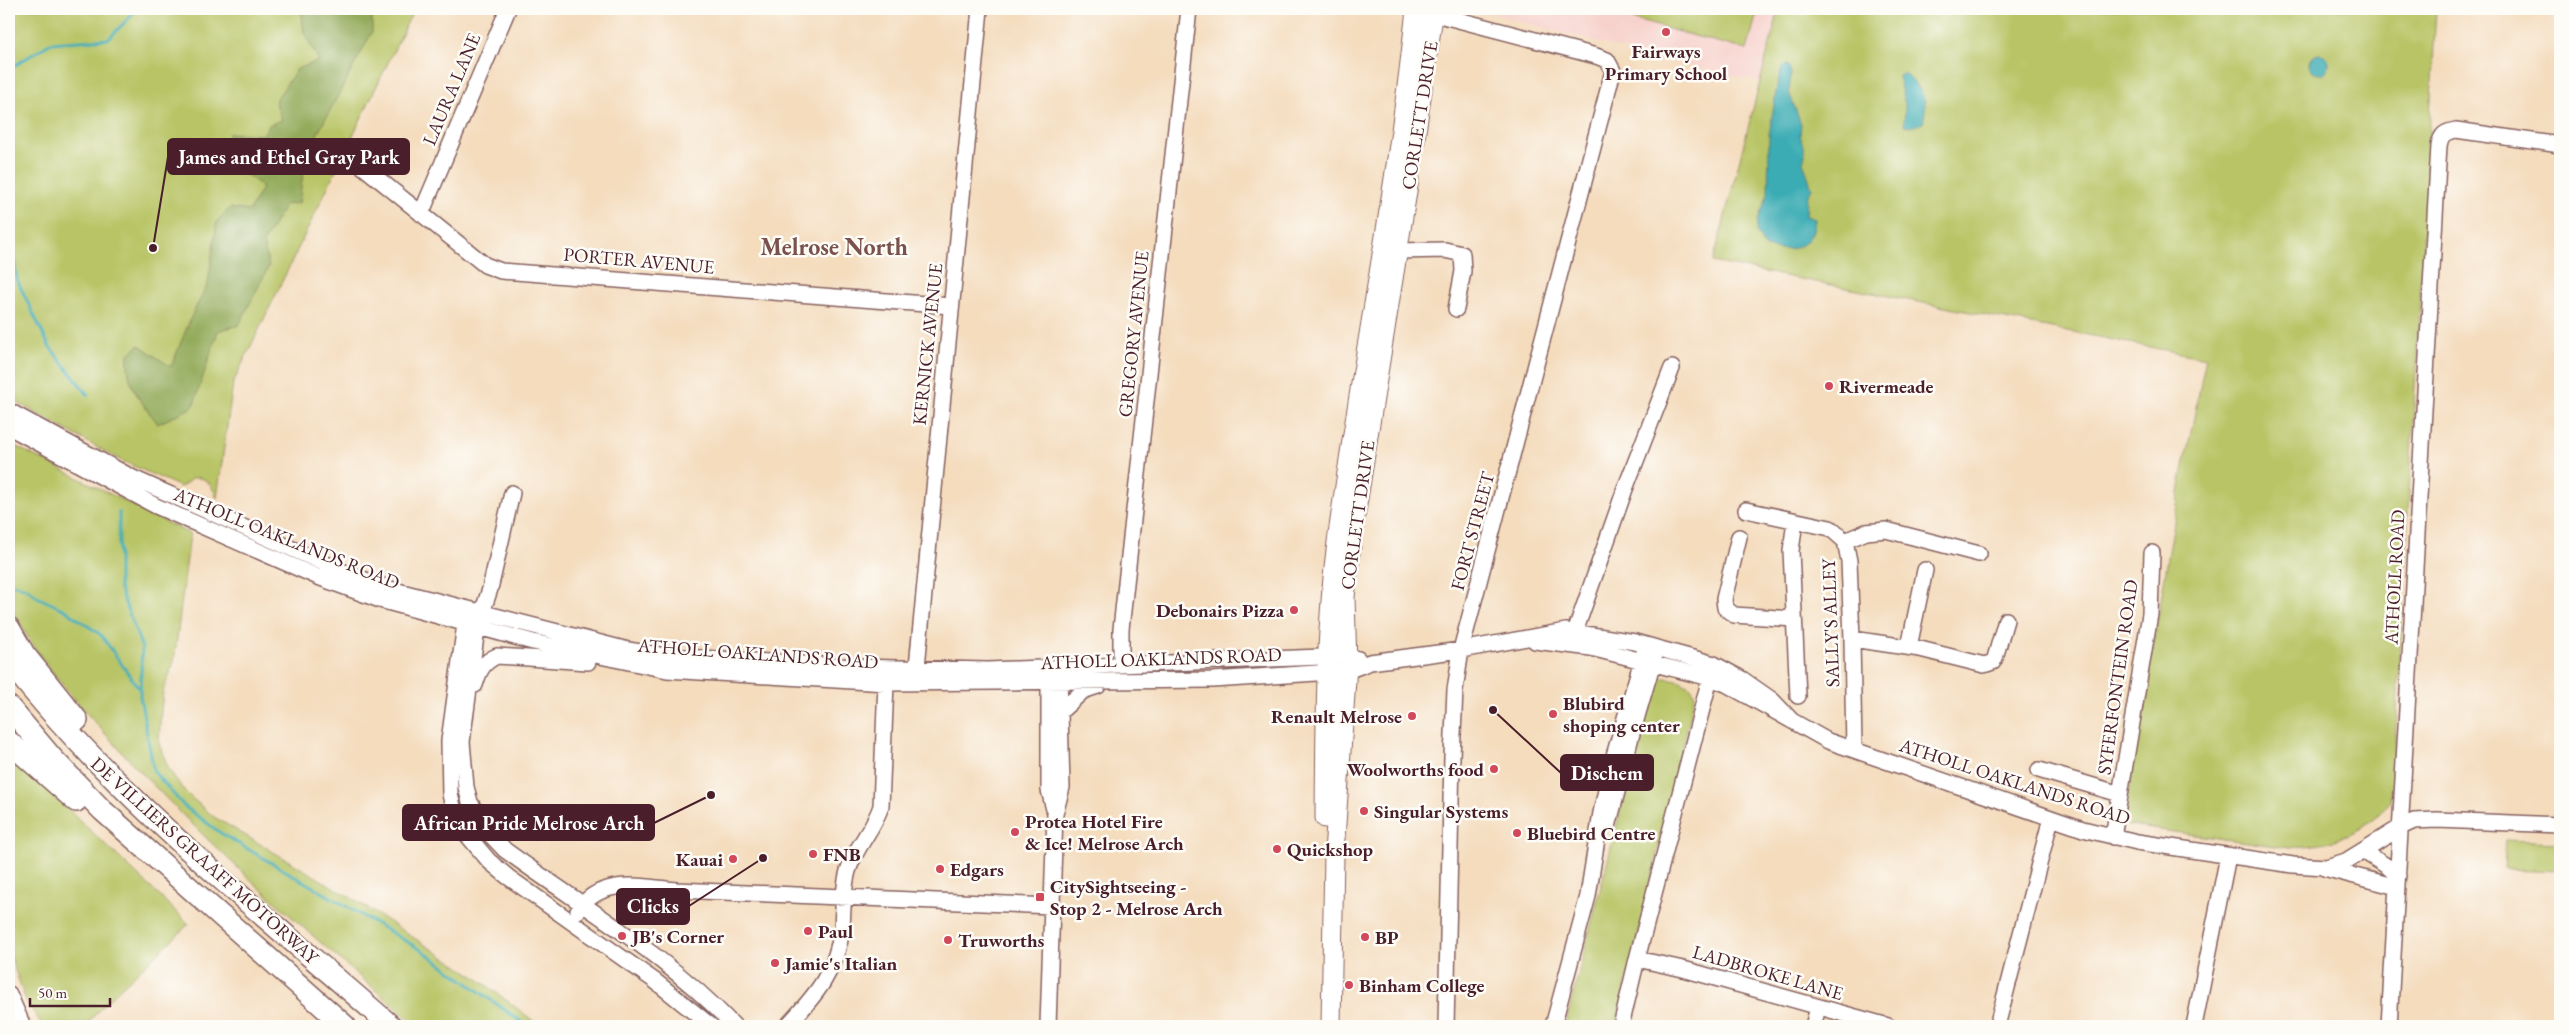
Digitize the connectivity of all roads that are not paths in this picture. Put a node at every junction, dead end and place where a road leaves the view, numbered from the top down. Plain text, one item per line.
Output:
1 (508, 9) edge
2 (980, 9) edge
3 (1189, 9) edge
4 (1426, 10) edge
5 (2560, 144) edge
6 (361, 165) dead end
7 (420, 214) junction
8 (1397, 251) junction
9 (950, 306) junction
10 (1456, 309) dead end
11 (1672, 368) dead end
12 (9, 411) edge
13 (9, 427) edge
14 (512, 493) dead end
15 (1746, 510) dead end
16 (1795, 520) junction
17 (1739, 537) dead end
18 (1845, 541) junction
19 (2152, 553) dead end
20 (1979, 554) dead end
21 (1925, 570) dead end
22 (475, 610) junction
23 (1794, 619) junction
24 (2006, 620) dead end
25 (471, 626) junction
26 (9, 628) edge
27 (1575, 632) junction
28 (1852, 639) junction
29 (1521, 640) junction
30 (1652, 646) junction
31 (1909, 647) junction
32 (1461, 650) junction
33 (9, 661) edge
34 (622, 662) junction
35 (1647, 663) junction
36 (1121, 664) junction
37 (1184, 664) junction
38 (1347, 664) junction
39 (1328, 665) junction
40 (1054, 666) junction
41 (916, 676) junction
42 (1710, 678) junction
43 (1213, 680) junction
44 (1024, 682) junction
45 (1054, 682) junction
46 (886, 683) junction
47 (1110, 683) junction
48 (1798, 696) dead end
49 (9, 707) edge
50 (1055, 709) junction
51 (1792, 721) junction
52 (463, 730) junction
53 (9, 742) edge
54 (1854, 749) junction
55 (2039, 770) dead end
56 (2120, 794) junction
57 (136, 802) junction
58 (2051, 818) junction
59 (2560, 825) edge
60 (2401, 827) junction
61 (2113, 836) junction
62 (2363, 851) junction
63 (150, 855) junction
64 (2228, 856) junction
65 (2321, 867) junction
66 (2397, 882) junction
67 (845, 897) junction
68 (583, 904) junction
69 (1051, 906) junction
70 (572, 921) junction
71 (1637, 958) junction
72 (9, 994) edge
73 (1818, 1008) junction
74 (23, 1026) edge
75 (345, 1026) edge
76 (391, 1026) edge
77 (711, 1026) edge
78 (734, 1026) edge
79 (787, 1026) edge
80 (1048, 1026) edge
81 (1320, 1026) edge
82 (1331, 1026) edge
83 (1446, 1026) edge
84 (1553, 1026) edge
85 (1622, 1026) edge
86 (1813, 1026) edge
87 (1888, 1026) edge
88 (1997, 1026) edge
89 (2194, 1026) edge
90 (2389, 1026) edge

1 - 7 street, LAURA LANE
2 - 9 street, KERNICK AVENUE
3 - 36 street, GREGORY AVENUE
4 - 8 main road, CORLETT DRIVE
4 - 32 street, FORT STREET
4 - 39 main road, CORLETT DRIVE
5 - 60 street, ATHOLL ROAD
6 - 7 street, PORTER AVENUE
7 - 9 street, PORTER AVENUE
8 - 10 street
8 - 38 main road, CORLETT DRIVE
9 - 41 street, KERNICK AVENUE
11 - 27 street
12 - 22 street, ATHOLL OAKLANDS ROAD
13 - 25 street, ATHOLL OAKLANDS ROAD
14 - 22 street
15 - 16 street, SALLY'S ALLEY
16 - 18 street, SALLY'S ALLEY
16 - 23 street
17 - 23 street
18 - 20 street
18 - 28 street, SALLY'S ALLEY
19 - 56 street, SYFERFONTEIN ROAD
21 - 31 street
22 - 25 street
22 - 41 street, ATHOLL OAKLANDS ROAD
23 - 48 street
24 - 31 street
25 - 34 street, ATHOLL OAKLANDS ROAD
25 - 52 street
25 - 70 street
26 - 57 highway
27 - 29 street, ATHOLL OAKLANDS ROAD
27 - 30 street, ATHOLL OAKLANDS ROAD
28 - 31 street
28 - 54 street, SALLY'S ALLEY
29 - 32 street, ATHOLL OAKLANDS ROAD
29 - 35 street, ATHOLL OAKLANDS ROAD
30 - 35 street
30 - 51 street, ATHOLL OAKLANDS ROAD
32 - 38 street, ATHOLL OAKLANDS ROAD
32 - 83 street, FORT STREET
33 - 57 highway, DE VILLIERS GRAAFF MOTORWAY
34 - 46 street, ATHOLL OAKLANDS ROAD
34 - 52 street
35 - 42 street, ATHOLL OAKLANDS ROAD
35 - 84 street
36 - 37 street, ATHOLL OAKLANDS ROAD
36 - 40 street, ATHOLL OAKLANDS ROAD
37 - 39 street, ATHOLL OAKLANDS ROAD
37 - 43 street
38 - 39 street, ATHOLL OAKLANDS ROAD
38 - 82 main road, CORLETT DRIVE
39 - 43 street, ATHOLL OAKLANDS ROAD
39 - 81 main road, CORLETT DRIVE
40 - 41 street, ATHOLL OAKLANDS ROAD
40 - 45 street
41 - 44 street, ATHOLL OAKLANDS ROAD
41 - 46 street, ATHOLL OAKLANDS ROAD
42 - 51 street, ATHOLL OAKLANDS ROAD
42 - 71 street
43 - 47 street, ATHOLL OAKLANDS ROAD
44 - 45 street, ATHOLL OAKLANDS ROAD
44 - 50 street
45 - 47 street, ATHOLL OAKLANDS ROAD
45 - 50 street
46 - 67 street
47 - 50 street
49 - 63 highway
50 - 69 street
51 - 54 street, ATHOLL OAKLANDS ROAD
52 - 68 street
53 - 63 highway
54 - 58 street, ATHOLL OAKLANDS ROAD
55 - 56 street
56 - 61 street, SYFERFONTEIN ROAD
57 - 76 highway, DE VILLIERS GRAAFF MOTORWAY
58 - 61 street, ATHOLL OAKLANDS ROAD
58 - 88 street
59 - 60 street, ATHOLL OAKLANDS ROAD
60 - 62 street, ATHOLL OAKLANDS ROAD
60 - 66 street, ATHOLL ROAD
61 - 64 street, ATHOLL OAKLANDS ROAD
62 - 65 street, ATHOLL OAKLANDS ROAD
62 - 66 street
63 - 75 highway
64 - 65 street, ATHOLL OAKLANDS ROAD
64 - 89 street
65 - 66 street, ATHOLL OAKLANDS ROAD
66 - 90 street, ATHOLL ROAD
67 - 68 street
67 - 69 street
67 - 79 street
68 - 70 street
68 - 78 street
69 - 80 street
70 - 77 street
71 - 73 street, LADBROKE LANE
71 - 85 street
72 - 74 street
73 - 86 street
73 - 87 street, LADBROKE LANE

